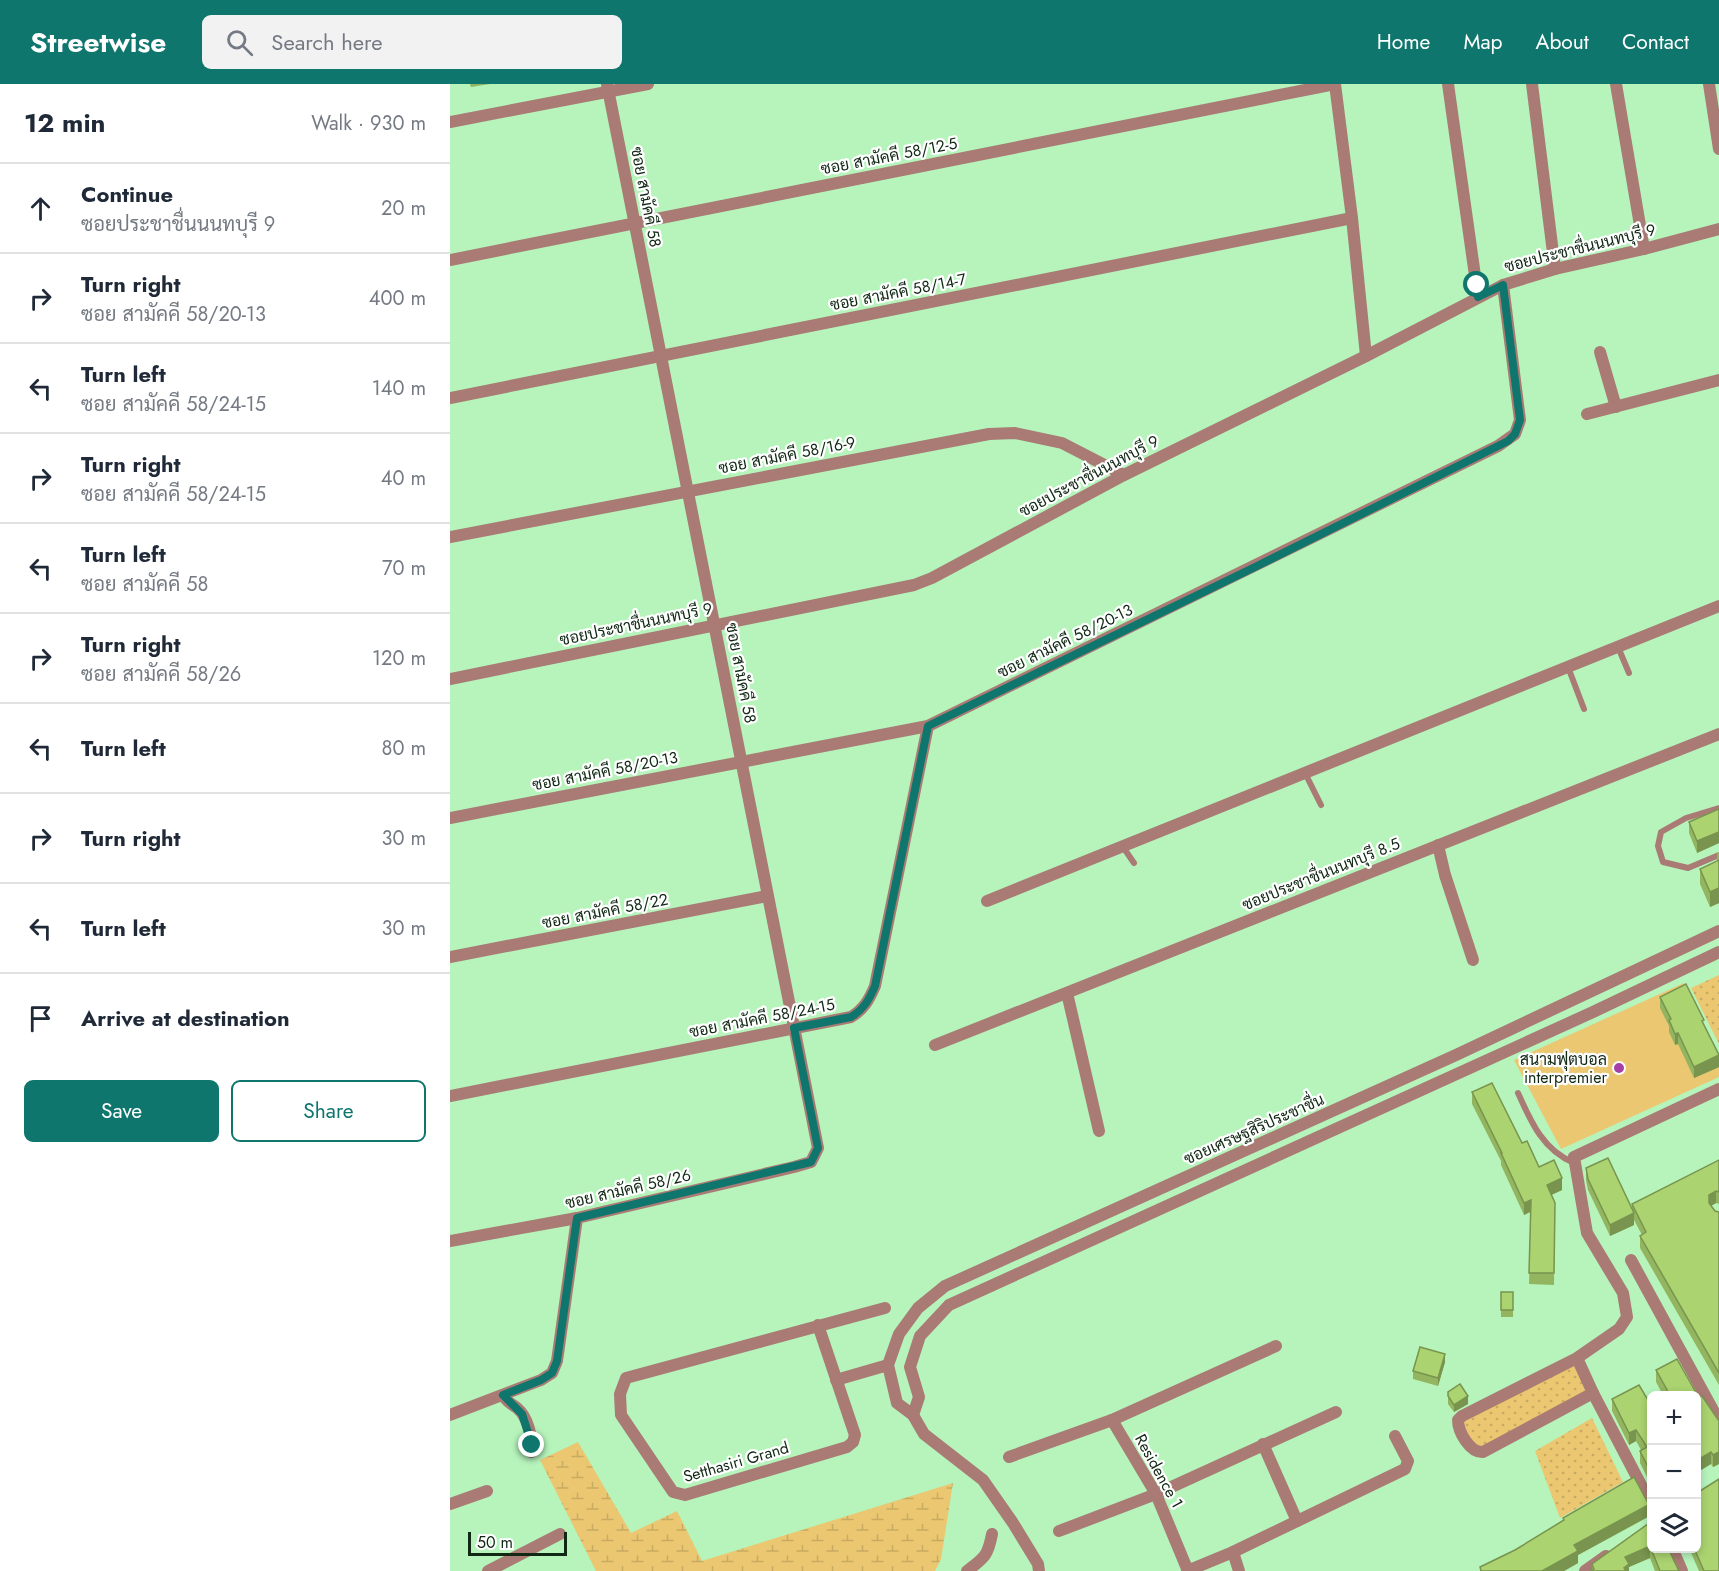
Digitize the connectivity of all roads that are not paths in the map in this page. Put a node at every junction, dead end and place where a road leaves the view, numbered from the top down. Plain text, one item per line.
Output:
1 (648, 84) edge
2 (1335, 84) edge
3 (1448, 84) edge
4 (1532, 84) edge
5 (1616, 84) edge
6 (1709, 84) edge
7 (608, 88) edge
8 (450, 122) edge
9 (1719, 149) edge
10 (1352, 218) junction
11 (635, 224) junction
12 (1719, 229) edge
13 (1644, 249) junction
14 (450, 260) edge
15 (1555, 269) junction
16 (1503, 285) junction
17 (1478, 297) junction
18 (1600, 351) dead end
19 (662, 356) junction
20 (1366, 356) junction
21 (1719, 380) edge
22 (450, 398) edge
23 (1616, 407) junction
24 (1587, 414) dead end
25 (1124, 475) junction
26 (687, 490) junction
27 (450, 537) edge
28 (1719, 606) edge
29 (714, 625) junction
30 (1617, 647) junction
31 (1568, 667) junction
32 (1629, 673) dead end
33 (450, 679) edge
34 (1584, 709) dead end
35 (928, 726) junction
36 (1719, 734) edge
37 (741, 762) junction
38 (1305, 773) junction
39 (1321, 805) dead end
40 (1719, 808) edge
41 (450, 818) edge
42 (1438, 846) junction
43 (1123, 847) junction
44 (1719, 855) edge
45 (1134, 863) dead end
46 (767, 896) junction
47 (987, 902) dead end
48 (1719, 931) edge
49 (1719, 952) edge
50 (450, 957) edge
51 (1473, 960) dead end
52 (1067, 993) junction
53 (794, 1028) junction
54 (935, 1045) dead end
55 (1719, 1089) edge
56 (1518, 1093) dead end
57 (450, 1096) edge
58 (1098, 1131) dead end
59 (811, 1162) joint
60 (1575, 1164) junction
61 (577, 1218) junction
62 (450, 1240) edge
63 (1631, 1260) dead end
64 (885, 1308) dead end
65 (818, 1325) junction
66 (1276, 1346) dead end
67 (1577, 1358) junction
68 (888, 1365) junction
69 (836, 1380) junction
70 (1593, 1393) junction
71 (503, 1395) junction
72 (1336, 1412) dead end
73 (450, 1415) edge
74 (914, 1415) junction
75 (1112, 1420) junction
76 (1719, 1421) edge
77 (1395, 1436) dead end
78 (1263, 1444) junction
79 (531, 1452) dead end
80 (1009, 1457) dead end
81 (487, 1491) dead end
82 (1156, 1494) junction
83 (1648, 1499) edge
84 (450, 1504) edge
85 (1297, 1521) junction
86 (1059, 1531) dead end
87 (560, 1534) dead end
88 (992, 1534) dead end
89 (1613, 1550) edge
90 (1233, 1552) junction
91 (1674, 1553) edge
92 (488, 1571) edge
93 (967, 1571) edge
94 (1040, 1571) edge
95 (1187, 1571) edge
96 (1239, 1571) edge
97 (1585, 1571) edge
98 (1682, 1571) edge

1 - 7 street
2 - 10 street
2 - 11 street, ซอย สามัคคี 58/12-5
3 - 17 street
4 - 15 street
5 - 13 street
6 - 9 street
7 - 8 street
7 - 11 street, ซอย สามัคคี 58
10 - 19 street, ซอย สามัคคี 58/14-7
10 - 20 street
11 - 14 street, ซอย สามัคคี 58/12-5
11 - 19 street, ซอย สามัคคี 58
12 - 13 street, ซอยประชาชื่นนนทบุรี 9
13 - 15 street, ซอยประชาชื่นนนทบุรี 9
15 - 16 street, ซอยประชาชื่นนนทบุรี 9
16 - 17 street, ซอยประชาชื่นนนทบุรี 9
16 - 35 street, ซอย สามัคคี 58/20-13
17 - 20 street, ซอยประชาชื่นนนทบุรี 9
18 - 23 street
19 - 22 street, ซอย สามัคคี 58/14-7
19 - 26 street, ซอย สามัคคี 58
20 - 25 street, ซอยประชาชื่นนนทบุรี 9
21 - 23 street
23 - 24 street
25 - 26 street, ซอย สามัคคี 58/16-9
25 - 29 street, ซอยประชาชื่นนนทบุรี 9
26 - 27 street, ซอย สามัคคี 58/16-9
26 - 29 street, ซอย สามัคคี 58
28 - 30 street
29 - 33 street, ซอยประชาชื่นนนทบุรี 9
29 - 37 street, ซอย สามัคคี 58
30 - 31 street
30 - 32 lane
31 - 34 lane
31 - 38 street
35 - 37 street, ซอย สามัคคี 58/20-13
35 - 53 street, ซอย สามัคคี 58/24-15
36 - 42 street, ซอยประชาชื่นนนทบุรี 8.5
37 - 41 street, ซอย สามัคคี 58/20-13
37 - 46 street, ซอย สามัคคี 58
38 - 39 lane
38 - 43 street
40 - 44 lane
42 - 51 street
42 - 52 street, ซอยประชาชื่นนนทบุรี 8.5
43 - 45 lane
43 - 47 street
46 - 50 street, ซอย สามัคคี 58/22
46 - 53 street, ซอย สามัคคี 58
48 - 68 street, ซอยเศรษฐสิริประชาชื่น
49 - 74 street, ซอยเศรษฐสิริประชาชื่น
52 - 54 street, ซอยประชาชื่นนนทบุรี 8.5
52 - 58 street
53 - 57 street, ซอย สามัคคี 58/24-15
53 - 59 street, ซอย สามัคคี 58
55 - 60 street
56 - 60 lane
59 - 61 street, ซอย สามัคคี 58/26
60 - 67 street
61 - 62 street, ซอย สามัคคี 58/26
61 - 71 street
63 - 76 street
64 - 65 street, Setthasiri Grand
65 - 69 street, Setthasiri Grand
65 - 69 street, Setthasiri Grand
66 - 75 street
67 - 70 street
67 - 70 street
68 - 69 street
68 - 74 street
70 - 83 street
71 - 73 street
71 - 79 street
72 - 78 street
74 - 94 street
75 - 80 street
75 - 82 street, Residence 1
77 - 85 street
78 - 82 street
78 - 85 street
81 - 84 street
82 - 86 street
82 - 95 street, Residence 1
85 - 90 street
87 - 92 street
88 - 93 street
89 - 97 street
90 - 95 street
90 - 96 street
91 - 98 street

